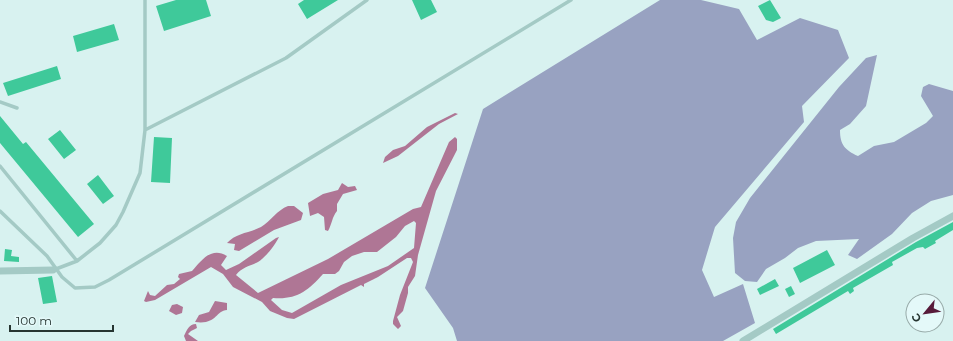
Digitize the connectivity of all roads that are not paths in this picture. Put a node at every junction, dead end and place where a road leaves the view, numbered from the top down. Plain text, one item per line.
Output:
1 (144, 0) edge
2 (367, 0) edge
3 (571, 0) edge
4 (0, 102) edge
5 (17, 108) dead end
6 (145, 130) junction
7 (0, 166) edge
8 (0, 211) edge
9 (953, 216) edge
10 (77, 261) junction
11 (55, 270) junction
12 (0, 271) edge
13 (743, 341) edge

1 - 6 lane
2 - 6 lane
3 - 11 lane
4 - 5 lane
6 - 10 lane
7 - 10 lane
8 - 11 lane
9 - 13 street
10 - 11 lane
11 - 12 street

